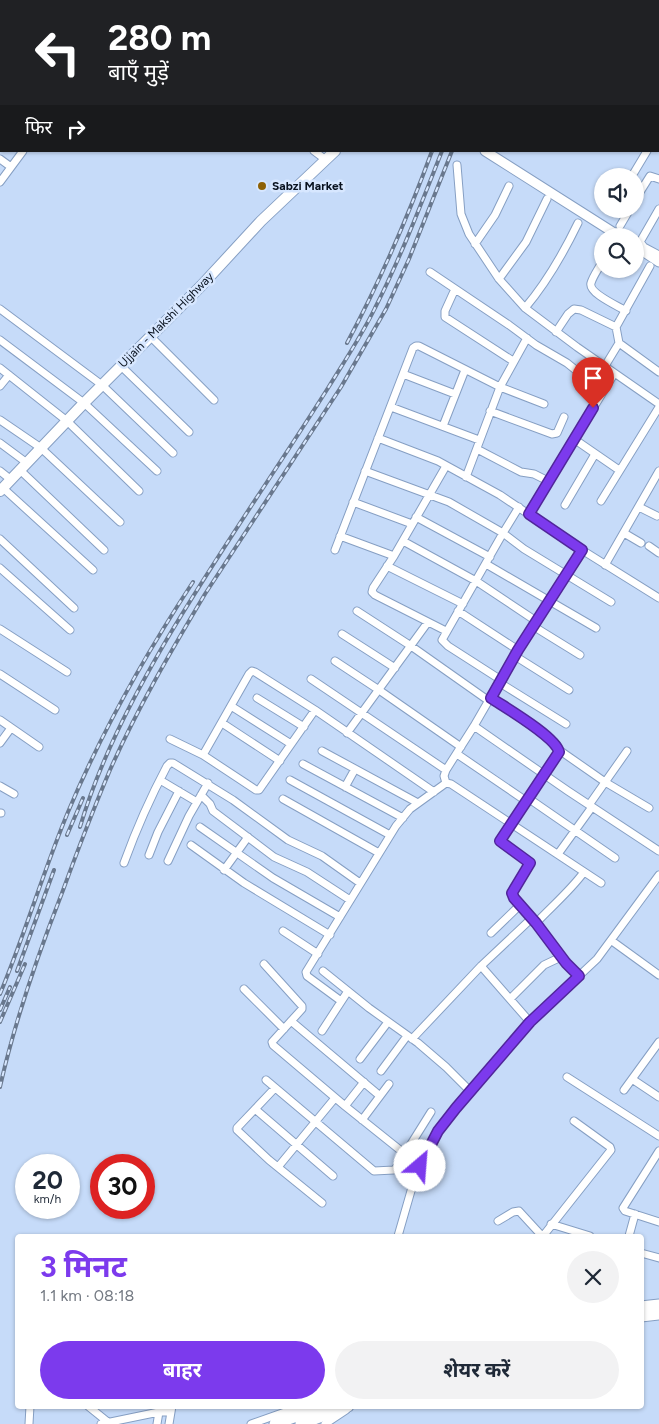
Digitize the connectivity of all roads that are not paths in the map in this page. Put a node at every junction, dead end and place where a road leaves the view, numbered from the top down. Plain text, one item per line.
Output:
1 (22, 152) edge
2 (315, 152) edge
3 (334, 152) edge
4 (487, 152) edge
5 (646, 152) edge
6 (0, 159) edge
7 (326, 160) junction
8 (457, 165) dead end
9 (11, 168) junction
10 (637, 168) edge
11 (659, 179) edge
12 (0, 182) edge
13 (509, 186) dead end
14 (644, 186) edge
15 (547, 199) dead end
16 (659, 208) edge
17 (625, 218) edge
18 (578, 223) dead end
19 (620, 226) dead end
20 (606, 228) edge
21 (475, 244) junction
22 (644, 252) edge
23 (659, 255) edge
24 (659, 262) edge
25 (650, 266) dead end
26 (430, 272) dead end
27 (594, 277) edge
28 (498, 279) junction
29 (455, 289) junction
30 (525, 308) junction
31 (0, 309) edge
32 (626, 311) junction
33 (616, 327) junction
34 (556, 332) junction
35 (150, 336) junction
36 (527, 338) junction
37 (0, 340) edge
38 (619, 344) junction
39 (513, 361) junction
40 (121, 366) junction
41 (605, 366) junction
42 (0, 368) edge
43 (465, 370) junction
44 (659, 372) edge
45 (403, 374) junction
46 (614, 374) junction
47 (9, 375) junction
48 (102, 385) junction
49 (0, 386) edge
50 (500, 387) junction
51 (603, 392) junction
52 (455, 394) junction
53 (214, 400) dead end
54 (84, 403) junction
55 (544, 404) dead end
56 (391, 406) junction
57 (659, 406) edge
58 (490, 411) junction
59 (564, 417) dead end
60 (0, 420) edge
61 (67, 421) junction
62 (443, 426) junction
63 (189, 432) dead end
64 (378, 438) junction
65 (574, 439) junction
66 (479, 440) junction
67 (0, 443) edge
68 (41, 448) junction
69 (476, 449) junction
70 (173, 453) dead end
71 (595, 454) junction
72 (23, 466) junction
73 (446, 466) junction
74 (619, 470) junction
75 (0, 471) edge
76 (157, 471) dead end
77 (365, 471) junction
78 (659, 471) edge
79 (466, 477) junction
80 (10, 479) junction
81 (548, 481) junction
82 (2, 489) edge
83 (140, 490) dead end
84 (429, 494) junction
85 (601, 501) dead end
86 (353, 502) junction
87 (565, 504) dead end
88 (519, 507) junction
89 (639, 507) junction
90 (529, 514) junction
91 (657, 516) dead end
92 (416, 517) junction
93 (120, 522) dead end
94 (412, 524) junction
95 (624, 532) junction
96 (502, 533) junction
97 (340, 536) junction
98 (0, 538) edge
99 (403, 541) junction
100 (641, 543) dead end
101 (649, 546) dead end
102 (104, 550) dead end
103 (335, 550) dead end
104 (582, 550) junction
105 (659, 553) edge
106 (394, 556) junction
107 (490, 556) junction
108 (486, 564) junction
109 (605, 565) junction
110 (387, 566) junction
111 (0, 568) edge
112 (92, 570) dead end
113 (566, 575) junction
114 (476, 581) junction
115 (659, 597) edge
116 (549, 601) junction
117 (611, 602) dead end
118 (463, 604) junction
119 (74, 608) dead end
120 (357, 611) dead end
121 (458, 611) junction
122 (428, 622) junction
123 (534, 624) junction
124 (596, 628) dead end
125 (0, 629) edge
126 (70, 630) dead end
127 (446, 631) junction
128 (342, 634) dead end
129 (411, 646) junction
130 (516, 653) junction
131 (580, 655) dead end
132 (335, 661) dead end
133 (395, 668) junction
134 (67, 672) dead end
135 (0, 674) edge
136 (311, 679) dead end
137 (501, 682) junction
138 (379, 690) junction
139 (569, 690) dead end
140 (257, 698) dead end
141 (490, 699) junction
142 (231, 706) junction
143 (55, 710) dead end
144 (315, 710) junction
145 (362, 713) junction
146 (0, 720) edge
147 (222, 723) junction
148 (566, 724) dead end
149 (474, 726) junction
150 (304, 727) junction
151 (11, 728) junction
152 (347, 733) junction
153 (170, 738) dead end
154 (0, 743) edge
155 (291, 744) junction
156 (39, 747) dead end
157 (322, 751) dead end
158 (459, 751) junction
159 (627, 751) dead end
160 (559, 752) junction
161 (203, 756) junction
162 (280, 761) junction
163 (303, 764) dead end
164 (356, 769) junction
165 (446, 770) junction
166 (544, 774) junction
167 (160, 780) junction
168 (290, 780) dead end
169 (605, 782) junction
170 (208, 783) junction
171 (446, 783) junction
172 (0, 786) edge
173 (345, 787) junction
174 (179, 791) junction
175 (434, 792) junction
176 (14, 794) dead end
177 (201, 795) junction
178 (283, 799) dead end
179 (527, 799) junction
180 (196, 802) junction
181 (418, 803) junction
182 (591, 806) junction
183 (649, 808) dead end
184 (403, 818) junction
185 (511, 824) junction
186 (200, 827) dead end
187 (575, 830) junction
188 (390, 835) junction
189 (248, 837) junction
190 (192, 845) dead end
191 (659, 851) edge
192 (236, 853) junction
193 (379, 853) junction
194 (558, 854) junction
195 (149, 855) dead end
196 (616, 858) dead end
197 (168, 861) dead end
198 (124, 863) dead end
199 (224, 870) junction
200 (584, 872) junction
201 (659, 875) edge
202 (360, 883) junction
203 (601, 883) dead end
204 (350, 900) junction
205 (520, 904) junction
206 (340, 917) junction
207 (534, 921) junction
208 (283, 931) dead end
209 (491, 933) dead end
210 (330, 935) junction
211 (612, 940) junction
212 (557, 952) junction
213 (318, 954) junction
214 (264, 964) dead end
215 (481, 966) junction
216 (322, 971) dead end
217 (659, 974) edge
218 (579, 976) junction
219 (244, 989) dead end
220 (348, 991) junction
221 (508, 997) junction
222 (341, 1002) junction
223 (291, 1021) junction
224 (388, 1022) junction
225 (530, 1022) junction
226 (284, 1029) junction
227 (322, 1031) dead end
228 (410, 1037) junction
229 (659, 1042) edge
230 (651, 1052) junction
231 (659, 1058) edge
232 (360, 1059) dead end
233 (381, 1071) dead end
234 (567, 1077) dead end
235 (632, 1079) junction
236 (266, 1080) dead end
237 (364, 1082) junction
238 (389, 1084) dead end
239 (275, 1088) junction
240 (624, 1090) dead end
241 (472, 1092) junction
242 (380, 1096) junction
243 (659, 1097) edge
244 (335, 1098) junction
245 (345, 1106) junction
246 (255, 1109) junction
247 (431, 1112) dead end
248 (362, 1120) junction
249 (574, 1121) dead end
250 (316, 1122) junction
251 (659, 1136) edge
252 (296, 1146) junction
253 (659, 1151) edge
254 (405, 1154) junction
255 (420, 1166) junction
256 (278, 1167) junction
257 (333, 1176) dead end
258 (322, 1202) dead end
259 (635, 1214) junction
260 (498, 1221) dead end
261 (659, 1222) edge
262 (551, 1224) junction
263 (399, 1234) edge
264 (540, 1234) edge
265 (544, 1234) edge
266 (584, 1234) edge
267 (630, 1234) edge
268 (644, 1254) edge
269 (650, 1256) junction
270 (644, 1257) edge
271 (659, 1258) edge
272 (659, 1305) edge
273 (644, 1307) edge
274 (659, 1314) edge
275 (644, 1316) edge
276 (30, 1409) edge
277 (91, 1409) edge
278 (159, 1409) edge
279 (171, 1409) edge
280 (294, 1409) edge
281 (338, 1409) edge
282 (323, 1413) edge
283 (105, 1423) edge
284 (29, 1424) edge
285 (157, 1424) edge
286 (169, 1424) edge
287 (251, 1424) edge
288 (275, 1424) edge
289 (301, 1424) edge

1 - 9 street
2 - 7 street
3 - 7 main road, Ujjain - Makshi Highway
4 - 20 street
5 - 10 street
6 - 9 street
7 - 35 main road, Ujjain - Makshi Highway
8 - 21 street
9 - 12 street
11 - 14 street
13 - 21 street
15 - 28 street
16 - 23 street
17 - 19 street
18 - 30 street
21 - 28 street
22 - 24 street
25 - 32 street
26 - 29 street
27 - 32 street
28 - 30 street
29 - 36 street
29 - 39 street
30 - 34 street
31 - 48 street
32 - 33 street
33 - 34 street
33 - 38 street
34 - 41 street
35 - 40 main road, Ujjain - Makshi Highway
35 - 53 street
36 - 39 street
36 - 51 street
37 - 54 street
38 - 41 street
38 - 44 street
39 - 50 street
40 - 48 main road, Ujjain - Makshi Highway
40 - 63 street
41 - 46 street
42 - 47 street
43 - 45 street
43 - 50 street
43 - 52 street
45 - 52 street
45 - 56 street
46 - 51 street
46 - 57 street
47 - 49 street
47 - 61 street
48 - 54 main road, Ujjain - Makshi Highway
48 - 70 street
50 - 55 street
50 - 58 street
51 - 65 street
52 - 62 street
54 - 61 main road, Ujjain - Makshi Highway
54 - 76 street
56 - 62 street
56 - 64 street
57 - 74 street
58 - 59 street
58 - 66 street
60 - 68 street
61 - 68 main road, Ujjain - Makshi Highway
61 - 83 street
62 - 66 street
64 - 73 street
64 - 77 street
65 - 71 street
65 - 81 street
66 - 69 street
67 - 72 street
68 - 72 main road, Ujjain - Makshi Highway
68 - 93 street
69 - 79 street
69 - 81 street
71 - 74 street
71 - 87 street
72 - 80 main road, Ujjain - Makshi Highway
72 - 102 street
73 - 79 street
73 - 84 street
74 - 85 street
75 - 80 street
77 - 84 street
77 - 86 street
78 - 89 street
79 - 88 street
80 - 82 main road, Ujjain - Makshi Highway
81 - 90 street
82 - 112 street
84 - 92 street
84 - 96 street
86 - 94 street
86 - 97 street
88 - 90 street
88 - 96 street
89 - 91 street
89 - 95 street
90 - 104 street
92 - 94 street
92 - 107 street
94 - 99 street
95 - 100 street
95 - 109 street
96 - 107 street
96 - 113 street
97 - 103 street
97 - 106 street
98 - 119 street
99 - 106 street
99 - 114 street
101 - 105 street
104 - 109 street
104 - 113 street
106 - 110 street
107 - 108 street
108 - 114 street
108 - 116 street
109 - 115 street
110 - 118 street
110 - 122 street
111 - 126 street
113 - 116 street
113 - 117 street
114 - 118 street
114 - 123 street
116 - 123 street
116 - 124 street
118 - 121 street
120 - 129 street
121 - 127 street
121 - 130 street
122 - 127 street
122 - 129 street
123 - 130 street
123 - 131 street
125 - 134 street
127 - 137 street
128 - 133 street
129 - 133 street
129 - 141 street
130 - 137 street
130 - 139 street
132 - 138 street
133 - 138 street
135 - 143 street
136 - 145 street
137 - 141 street
137 - 148 street
138 - 145 street
138 - 158 street
140 - 150 street
141 - 149 street
141 - 160 street
142 - 144 street
142 - 147 street
142 - 155 street
144 - 150 street
144 - 152 street
145 - 152 street
145 - 165 street
146 - 151 street
147 - 161 street
147 - 162 street
149 - 158 street
149 - 166 street
150 - 155 street
151 - 154 street
151 - 156 street
152 - 175 street
153 - 161 street
155 - 162 street
157 - 164 street
158 - 165 street
158 - 179 street
159 - 169 street
160 - 166 street
160 - 169 street
161 - 162 street
163 - 173 street
164 - 173 street
164 - 181 street
165 - 171 street
166 - 179 street
166 - 182 street
167 - 170 street
167 - 174 street
167 - 198 street
168 - 188 street
169 - 182 street
169 - 183 street
170 - 177 street
170 - 202 street
171 - 175 street
171 - 185 street
172 - 176 street
173 - 184 street
174 - 180 street
174 - 195 street
175 - 181 street
177 - 180 street
177 - 189 street
178 - 193 street
179 - 185 street
179 - 187 street
180 - 197 street
181 - 184 street
182 - 187 street
182 - 191 street
184 - 188 street
185 - 194 street
185 - 205 street
186 - 192 street
187 - 194 street
187 - 196 street
188 - 193 street
189 - 192 street
189 - 204 street
190 - 199 street
192 - 199 street
192 - 206 street
193 - 202 street
194 - 200 street
199 - 210 street
200 - 203 street
200 - 207 street
201 - 211 street
202 - 204 street
204 - 206 street
205 - 207 street
205 - 209 street
206 - 210 street
207 - 212 street
207 - 215 street
208 - 213 street
210 - 213 street
211 - 217 street
211 - 218 street
212 - 218 street
212 - 221 street
213 - 222 street
214 - 223 street
215 - 221 street
215 - 228 street
216 - 220 street
218 - 225 street
219 - 226 street
220 - 222 street
220 - 224 street
221 - 225 street
222 - 227 street
223 - 226 street
223 - 237 street
224 - 228 street
224 - 232 street
225 - 241 street
226 - 244 street
228 - 233 street
228 - 241 street
229 - 230 street
230 - 231 street
230 - 235 street
234 - 251 street
235 - 240 street
235 - 243 street
236 - 239 street
237 - 242 street
237 - 245 street
238 - 242 street
239 - 246 street
239 - 250 street
241 - 255 street
242 - 248 street
244 - 245 street
244 - 250 street
245 - 248 street
246 - 252 street
246 - 256 street
247 - 254 street
248 - 254 street
249 - 262 street
250 - 252 street
250 - 254 street
252 - 256 street
252 - 257 street
253 - 259 street
254 - 255 street
255 - 263 street
256 - 258 street
259 - 261 street
259 - 267 street
260 - 264 street
262 - 265 street
262 - 266 street
268 - 269 street
269 - 270 street
269 - 271 street
272 - 273 main road
274 - 275 main road
276 - 284 street
277 - 283 street
278 - 279 street
278 - 283 street
278 - 285 street
279 - 286 street
280 - 287 street
281 - 282 main road
282 - 288 main road
282 - 289 main road

